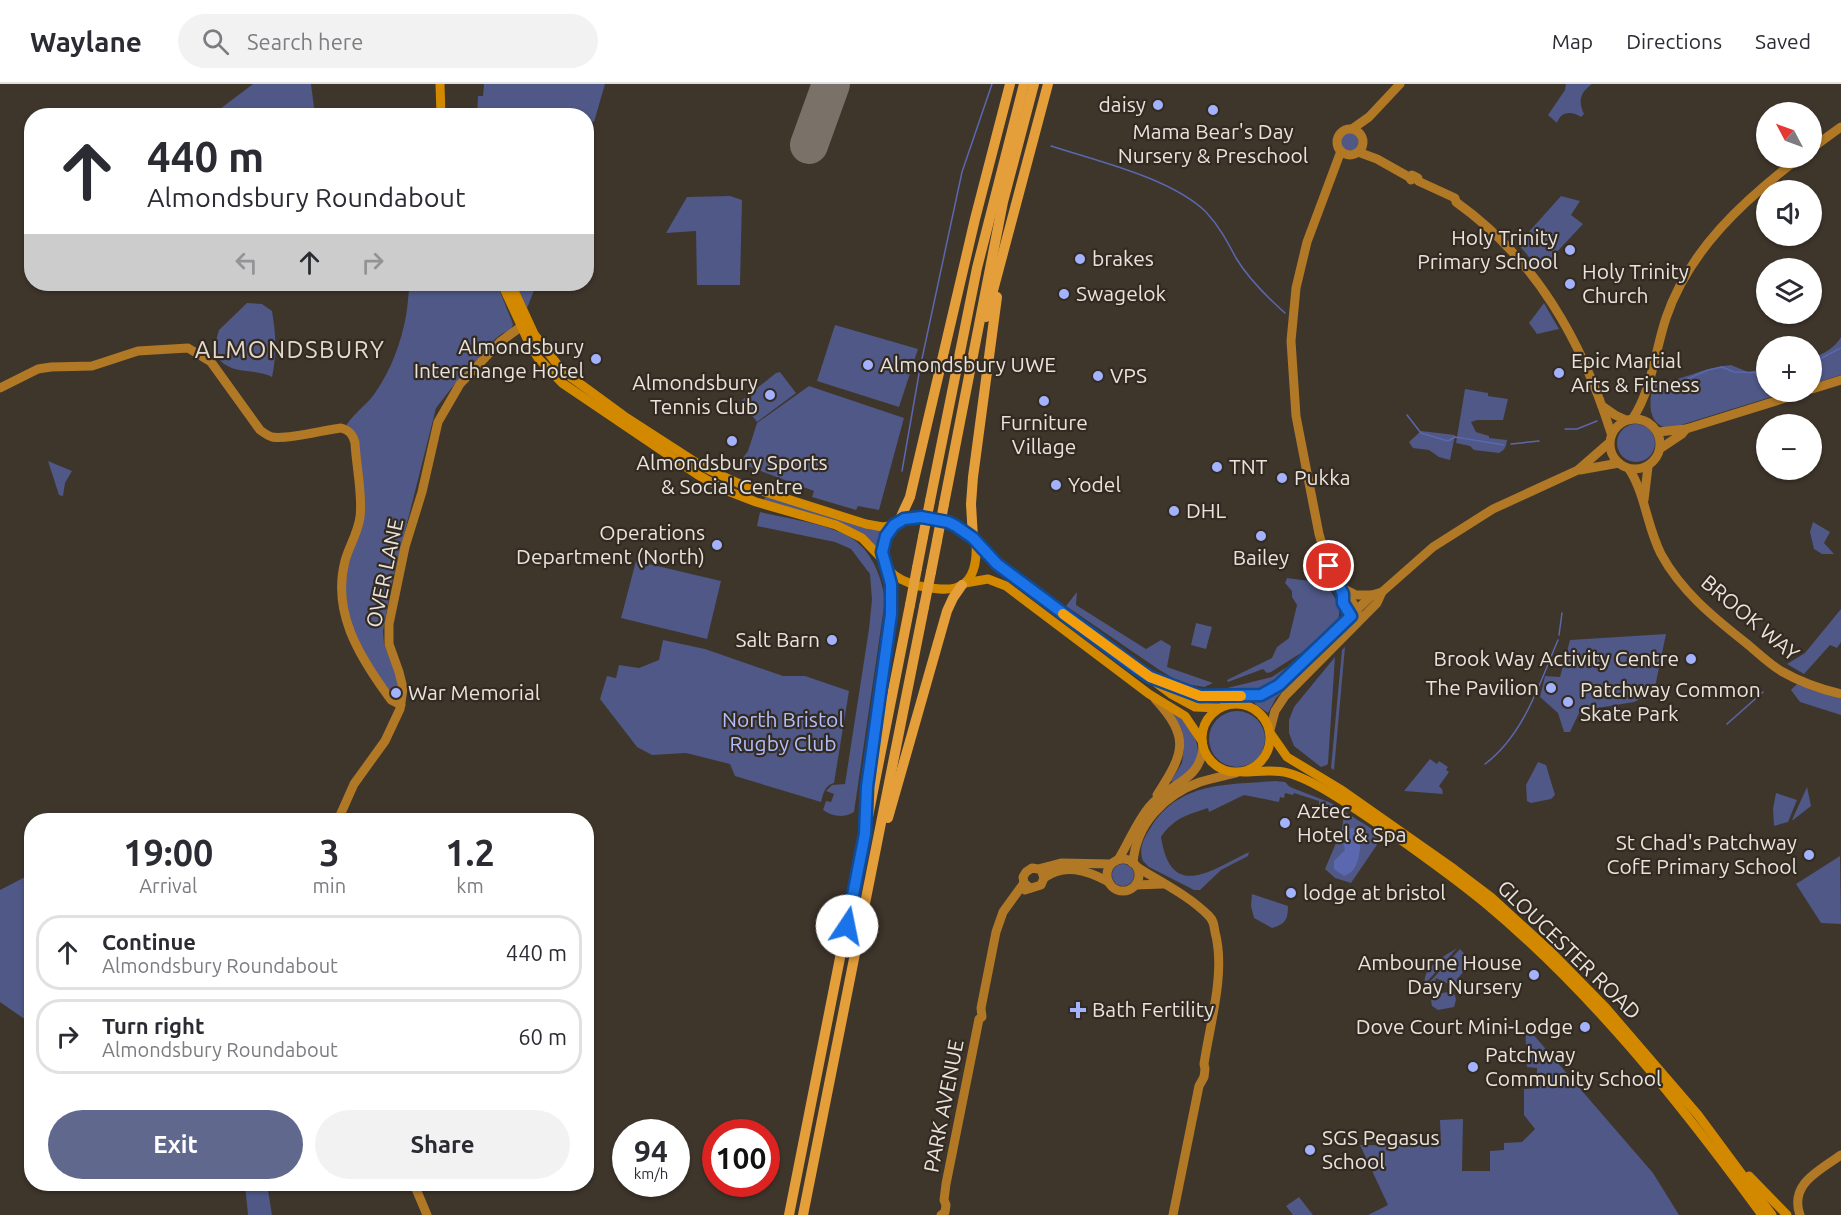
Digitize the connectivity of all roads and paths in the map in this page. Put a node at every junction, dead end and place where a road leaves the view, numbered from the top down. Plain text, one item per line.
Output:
1 (440, 84) edge
2 (1010, 84) edge
3 (1024, 84) edge
4 (1034, 84) edge
5 (1048, 84) edge
6 (1400, 84) edge
7 (441, 108) edge
8 (1369, 117) junction
9 (1841, 128) edge
10 (1352, 129) junction
11 (1363, 141) junction
12 (1822, 141) edge
13 (1341, 151) junction
14 (1354, 154) junction
15 (1377, 159) junction
16 (1787, 168) edge
17 (1334, 172) junction
18 (975, 219) junction
19 (1004, 255) junction
20 (506, 291) edge
21 (513, 291) edge
22 (526, 327) junction
23 (957, 362) junction
24 (972, 364) junction
25 (1841, 380) edge
26 (1822, 386) edge
27 (0, 388) edge
28 (1644, 396) junction
29 (1773, 402) edge
30 (1602, 406) junction
31 (1629, 419) junction
32 (1646, 421) junction
33 (1686, 429) junction
34 (1658, 432) junction
35 (1610, 438) junction
36 (1661, 448) junction
37 (1619, 463) junction
38 (1648, 466) junction
39 (1629, 469) junction
40 (1578, 470) junction
41 (1644, 509) junction
42 (897, 523) junction
43 (974, 540) junction
44 (885, 565) junction
45 (963, 584) junction
46 (1341, 590) junction
47 (1382, 592) junction
48 (1372, 595) junction
49 (1356, 615) junction
50 (1150, 677) junction
51 (1149, 694) junction
52 (1841, 694) edge
53 (1242, 696) junction
54 (400, 705) junction
55 (1221, 707) junction
56 (1270, 732) junction
57 (1202, 744) junction
58 (1240, 773) junction
59 (1151, 804) junction
60 (341, 813) edge
61 (865, 834) junction
62 (1114, 862) junction
63 (1135, 865) junction
64 (1038, 869) junction
65 (1044, 878) junction
66 (1107, 880) junction
67 (1163, 884) junction
68 (1027, 885) junction
69 (1136, 885) junction
70 (868, 891) junction
71 (1720, 1144) junction
72 (1841, 1155) edge
73 (1731, 1172) junction
74 (417, 1191) edge
75 (427, 1215) edge
76 (789, 1215) edge
77 (803, 1215) edge
78 (941, 1215) edge
79 (1173, 1215) edge
80 (1757, 1215) edge
81 (1762, 1215) edge
82 (1772, 1215) edge
83 (1787, 1215) edge
84 (1800, 1215) edge

1 - 7 main road
2 - 18 highway
3 - 23 highway
4 - 24 highway
5 - 19 highway
6 - 8 street
8 - 10 street
8 - 11 street
9 - 12 street
10 - 11 street
10 - 13 street
11 - 14 street
11 - 15 street
13 - 14 street
13 - 17 street
14 - 15 street
14 - 17 street
15 - 30 street
16 - 28 street
17 - 46 street
18 - 23 highway
18 - 42 highway
19 - 24 highway
19 - 43 highway
20 - 22 main road
21 - 22 main road
22 - 42 main road
22 - 44 main road
22 - 54 street, OVER LANE
23 - 61 highway, bridge
24 - 70 highway, bridge
25 - 26 street
27 - 54 street
28 - 31 street
28 - 32 street
29 - 33 street
30 - 31 street
30 - 35 street
31 - 32 street
31 - 35 street
32 - 34 street
33 - 34 street
33 - 36 street
34 - 36 street
35 - 37 street
35 - 40 street
36 - 38 street
37 - 39 street
37 - 40 street
38 - 39 street
38 - 41 street, BROOK WAY
39 - 41 street, BROOK WAY
40 - 47 street
41 - 52 street, BROOK WAY
42 - 43 main road
42 - 44 main road
43 - 45 main road
43 - 50 main road
44 - 45 main road
44 - 61 highway
45 - 51 main road
45 - 70 highway
46 - 48 street
46 - 49 street
47 - 48 street
47 - 49 street
48 - 49 street
49 - 53 street
49 - 56 street
50 - 53 street
50 - 55 main road
51 - 57 main road
51 - 59 street
53 - 55 street
54 - 60 street, OVER LANE
55 - 56 main road
55 - 57 main road
56 - 58 main road
56 - 71 main road, GLOUCESTER ROAD
57 - 58 main road
57 - 59 street
58 - 63 street
58 - 73 main road, GLOUCESTER ROAD
59 - 62 street
61 - 76 highway
62 - 63 street
62 - 64 street
62 - 66 street
63 - 67 street
63 - 69 street
64 - 65 street
64 - 68 street
65 - 66 street
65 - 68 street
66 - 69 street
67 - 69 street
67 - 79 street
68 - 78 street, PARK AVENUE
70 - 77 highway
71 - 82 main road, GLOUCESTER ROAD
71 - 83 main road
72 - 84 street
73 - 80 main road
73 - 81 main road, GLOUCESTER ROAD
74 - 75 street

